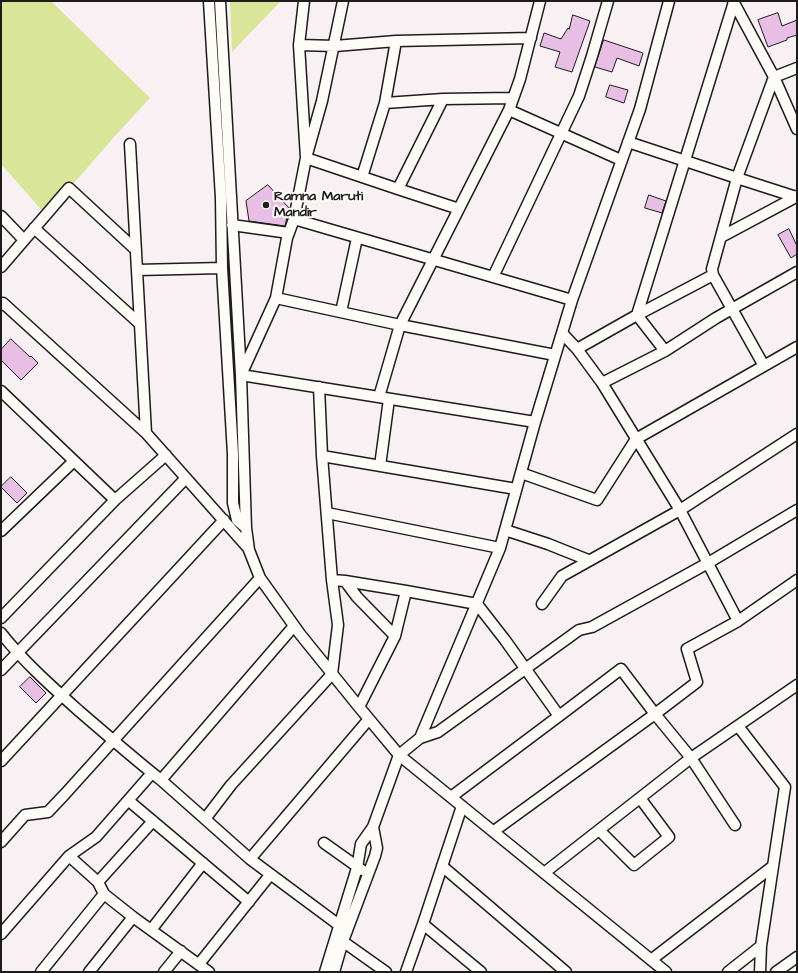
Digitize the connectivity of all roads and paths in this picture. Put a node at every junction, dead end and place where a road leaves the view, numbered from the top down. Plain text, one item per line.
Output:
1 (209, 1) edge
2 (220, 1) edge
3 (304, 1) edge
4 (343, 1) edge
5 (540, 1) edge
6 (608, 1) edge
7 (669, 1) edge
8 (734, 2) edge
9 (531, 38) junction
10 (396, 42) junction
11 (299, 45) junction
12 (335, 46) junction
13 (797, 68) edge
14 (774, 77) junction
15 (513, 98) junction
16 (443, 99) junction
17 (385, 103) junction
18 (509, 110) junction
19 (797, 128) edge
20 (560, 134) junction
21 (628, 142) junction
22 (130, 144) dead end
23 (306, 158) junction
24 (621, 160) junction
25 (686, 161) junction
26 (362, 177) junction
27 (737, 178) junction
28 (398, 189) junction
29 (796, 196) edge
30 (459, 209) junction
31 (1, 216) edge
32 (294, 219) junction
33 (232, 225) junction
34 (34, 228) junction
35 (289, 233) junction
36 (721, 237) junction
37 (357, 238) junction
38 (24, 240) junction
39 (136, 250) junction
40 (434, 260) junction
41 (1, 267) edge
42 (222, 268) junction
43 (137, 270) junction
44 (797, 272) edge
45 (713, 275) junction
46 (493, 277) junction
47 (276, 298) junction
48 (572, 300) junction
49 (2, 303) edge
50 (732, 309) junction
51 (341, 312) junction
52 (637, 315) junction
53 (140, 324) junction
54 (400, 325) junction
55 (562, 333) junction
56 (797, 347) edge
57 (578, 349) junction
58 (665, 350) junction
59 (555, 355) junction
60 (764, 366) junction
61 (241, 375) junction
62 (602, 383) junction
63 (320, 387) junction
64 (1, 390) edge
65 (378, 397) junction
66 (389, 399) junction
67 (535, 422) junction
68 (146, 433) junction
69 (797, 434) edge
70 (636, 439) junction
71 (166, 455) junction
72 (322, 456) junction
73 (74, 461) junction
74 (380, 466) junction
75 (521, 473) junction
76 (186, 478) junction
77 (516, 490) junction
78 (115, 500) junction
79 (680, 510) junction
80 (797, 510) edge
81 (327, 513) junction
82 (224, 520) junction
83 (246, 528) junction
84 (505, 530) junction
85 (1, 531) edge
86 (500, 548) junction
87 (249, 550) junction
88 (588, 560) junction
89 (708, 562) junction
90 (260, 578) junction
91 (332, 580) junction
92 (797, 580) edge
93 (345, 581) junction
94 (406, 590) junction
95 (476, 604) junction
96 (542, 604) dead end
97 (1, 618) edge
98 (738, 620) junction
99 (294, 626) junction
100 (1, 633) edge
101 (395, 636) junction
102 (17, 653) junction
103 (525, 668) junction
104 (1, 670) edge
105 (332, 674) junction
106 (797, 685) edge
107 (61, 695) junction
108 (359, 707) junction
109 (655, 714) junction
110 (559, 716) junction
111 (369, 720) junction
112 (738, 726) junction
113 (420, 738) junction
114 (113, 741) junction
115 (399, 755) junction
116 (691, 758) junction
117 (1, 761) edge
118 (152, 773) junction
119 (161, 780) junction
120 (452, 797) junction
121 (640, 798) junction
122 (129, 800) junction
123 (462, 806) junction
124 (205, 819) junction
125 (153, 821) junction
126 (735, 825) dead end
127 (373, 827) junction
128 (599, 830) junction
129 (494, 832) junction
130 (1, 842) edge
131 (324, 843) dead end
132 (69, 856) junction
133 (250, 859) junction
134 (203, 862) junction
135 (442, 866) junction
136 (772, 867) junction
137 (357, 868) junction
138 (544, 873) junction
139 (369, 874) junction
140 (270, 875) junction
141 (98, 882) junction
142 (104, 894) junction
143 (249, 902) junction
144 (133, 917) junction
145 (423, 924) junction
146 (343, 928) junction
147 (151, 930) junction
148 (1, 934) edge
149 (340, 939) junction
150 (760, 946) junction
151 (180, 951) junction
152 (797, 957) edge
153 (651, 960) junction
154 (199, 964) junction
155 (41, 972) edge
156 (89, 972) edge
157 (164, 972) edge
158 (209, 972) edge
159 (325, 972) edge
160 (334, 972) edge
161 (386, 972) edge
162 (406, 972) edge
163 (481, 972) edge
164 (566, 972) edge
165 (666, 972) edge
166 (728, 972) edge
167 (760, 972) edge
168 (776, 972) edge

1 - 42 street
2 - 33 street
3 - 11 street
4 - 12 street
5 - 9 street
6 - 20 street
7 - 21 street
8 - 14 street
8 - 25 street
9 - 10 street
9 - 15 street
10 - 12 street
10 - 17 street
11 - 12 street
11 - 23 street
12 - 23 street
13 - 14 street
14 - 19 street
14 - 27 street
15 - 16 street
15 - 18 street
16 - 17 street
16 - 28 street
17 - 26 street
18 - 20 street
18 - 30 street
20 - 24 street
20 - 46 street
21 - 24 street
21 - 25 street
22 - 39 street
23 - 26 street
23 - 32 street
24 - 48 street
25 - 27 street
25 - 52 street
26 - 28 street
27 - 29 street
27 - 36 street
28 - 30 street
29 - 36 street
30 - 40 street
31 - 38 street
32 - 35 street
32 - 37 street
33 - 35 street
33 - 61 street
34 - 38 street
34 - 39 street
34 - 53 street
35 - 47 street
36 - 45 street
37 - 40 street
37 - 51 street
38 - 41 street
39 - 43 street
40 - 46 street
40 - 54 street
42 - 43 street
42 - 83 street
43 - 53 street
44 - 50 street
45 - 50 street
45 - 52 street
46 - 48 street
47 - 51 street
47 - 61 street
48 - 55 street
49 - 68 street
50 - 58 street
50 - 60 street
51 - 54 street
52 - 57 street
52 - 58 street
53 - 68 street
54 - 59 street
54 - 65 street
55 - 57 street
55 - 59 street
56 - 60 street
57 - 62 street
58 - 62 street
59 - 67 street
60 - 70 street
61 - 63 street
61 - 83 street
62 - 70 street
63 - 65 street
63 - 72 street
64 - 73 street
65 - 66 street
66 - 67 street
66 - 74 street
67 - 75 street
68 - 71 street
69 - 79 street
70 - 75 street
70 - 79 street
71 - 76 street
71 - 78 street
72 - 74 street
72 - 81 street
73 - 78 street
73 - 85 street
74 - 77 street
75 - 77 street
76 - 82 street
76 - 102 street
77 - 84 street
78 - 97 street
79 - 88 street
79 - 89 street
80 - 89 street
81 - 86 street
81 - 91 street
82 - 87 street
82 - 107 street
83 - 87 street
84 - 86 street
84 - 88 street
86 - 95 street
87 - 90 street
88 - 96 street
89 - 98 street
89 - 103 street
90 - 99 street
90 - 114 street
91 - 93 street
91 - 105 street
92 - 98 street
93 - 94 street
93 - 101 street
94 - 95 street
94 - 101 street
95 - 103 street
95 - 113 street
98 - 109 street
99 - 105 street
99 - 119 street
100 - 102 street
101 - 108 street
102 - 104 street
102 - 107 street
103 - 110 street
103 - 113 street
105 - 108 street
105 - 124 street
106 - 112 street
107 - 114 street
107 - 117 street
108 - 111 street
109 - 110 street
109 - 116 street
109 - 129 street
110 - 120 street
111 - 115 street
111 - 133 street
112 - 116 street
112 - 136 street
113 - 115 street
114 - 118 street
114 - 130 street
115 - 120 street
115 - 127 street
116 - 121 street
116 - 126 street
118 - 119 street
118 - 122 street
119 - 124 street
120 - 123 street
121 - 128 street
121 - 128 street
122 - 125 street
122 - 132 street
123 - 129 street
123 - 135 street
124 - 133 street
125 - 134 street
125 - 141 street
127 - 137 street
127 - 139 street
128 - 138 street
129 - 138 street
131 - 137 street
132 - 141 street
132 - 148 street
133 - 140 street
134 - 143 street
134 - 147 street
135 - 145 street
135 - 164 street
136 - 150 street
136 - 153 street
137 - 139 street
137 - 146 street
138 - 153 street
139 - 146 street
140 - 143 street
140 - 146 street
141 - 142 street
142 - 144 street
142 - 155 street
143 - 154 street
144 - 147 street
144 - 156 street
145 - 162 street
145 - 163 street
146 - 149 street
147 - 151 street
149 - 159 street
149 - 160 street
149 - 161 street
150 - 166 street
150 - 167 street
151 - 154 street
151 - 157 street
152 - 168 street
153 - 165 street
154 - 158 street

